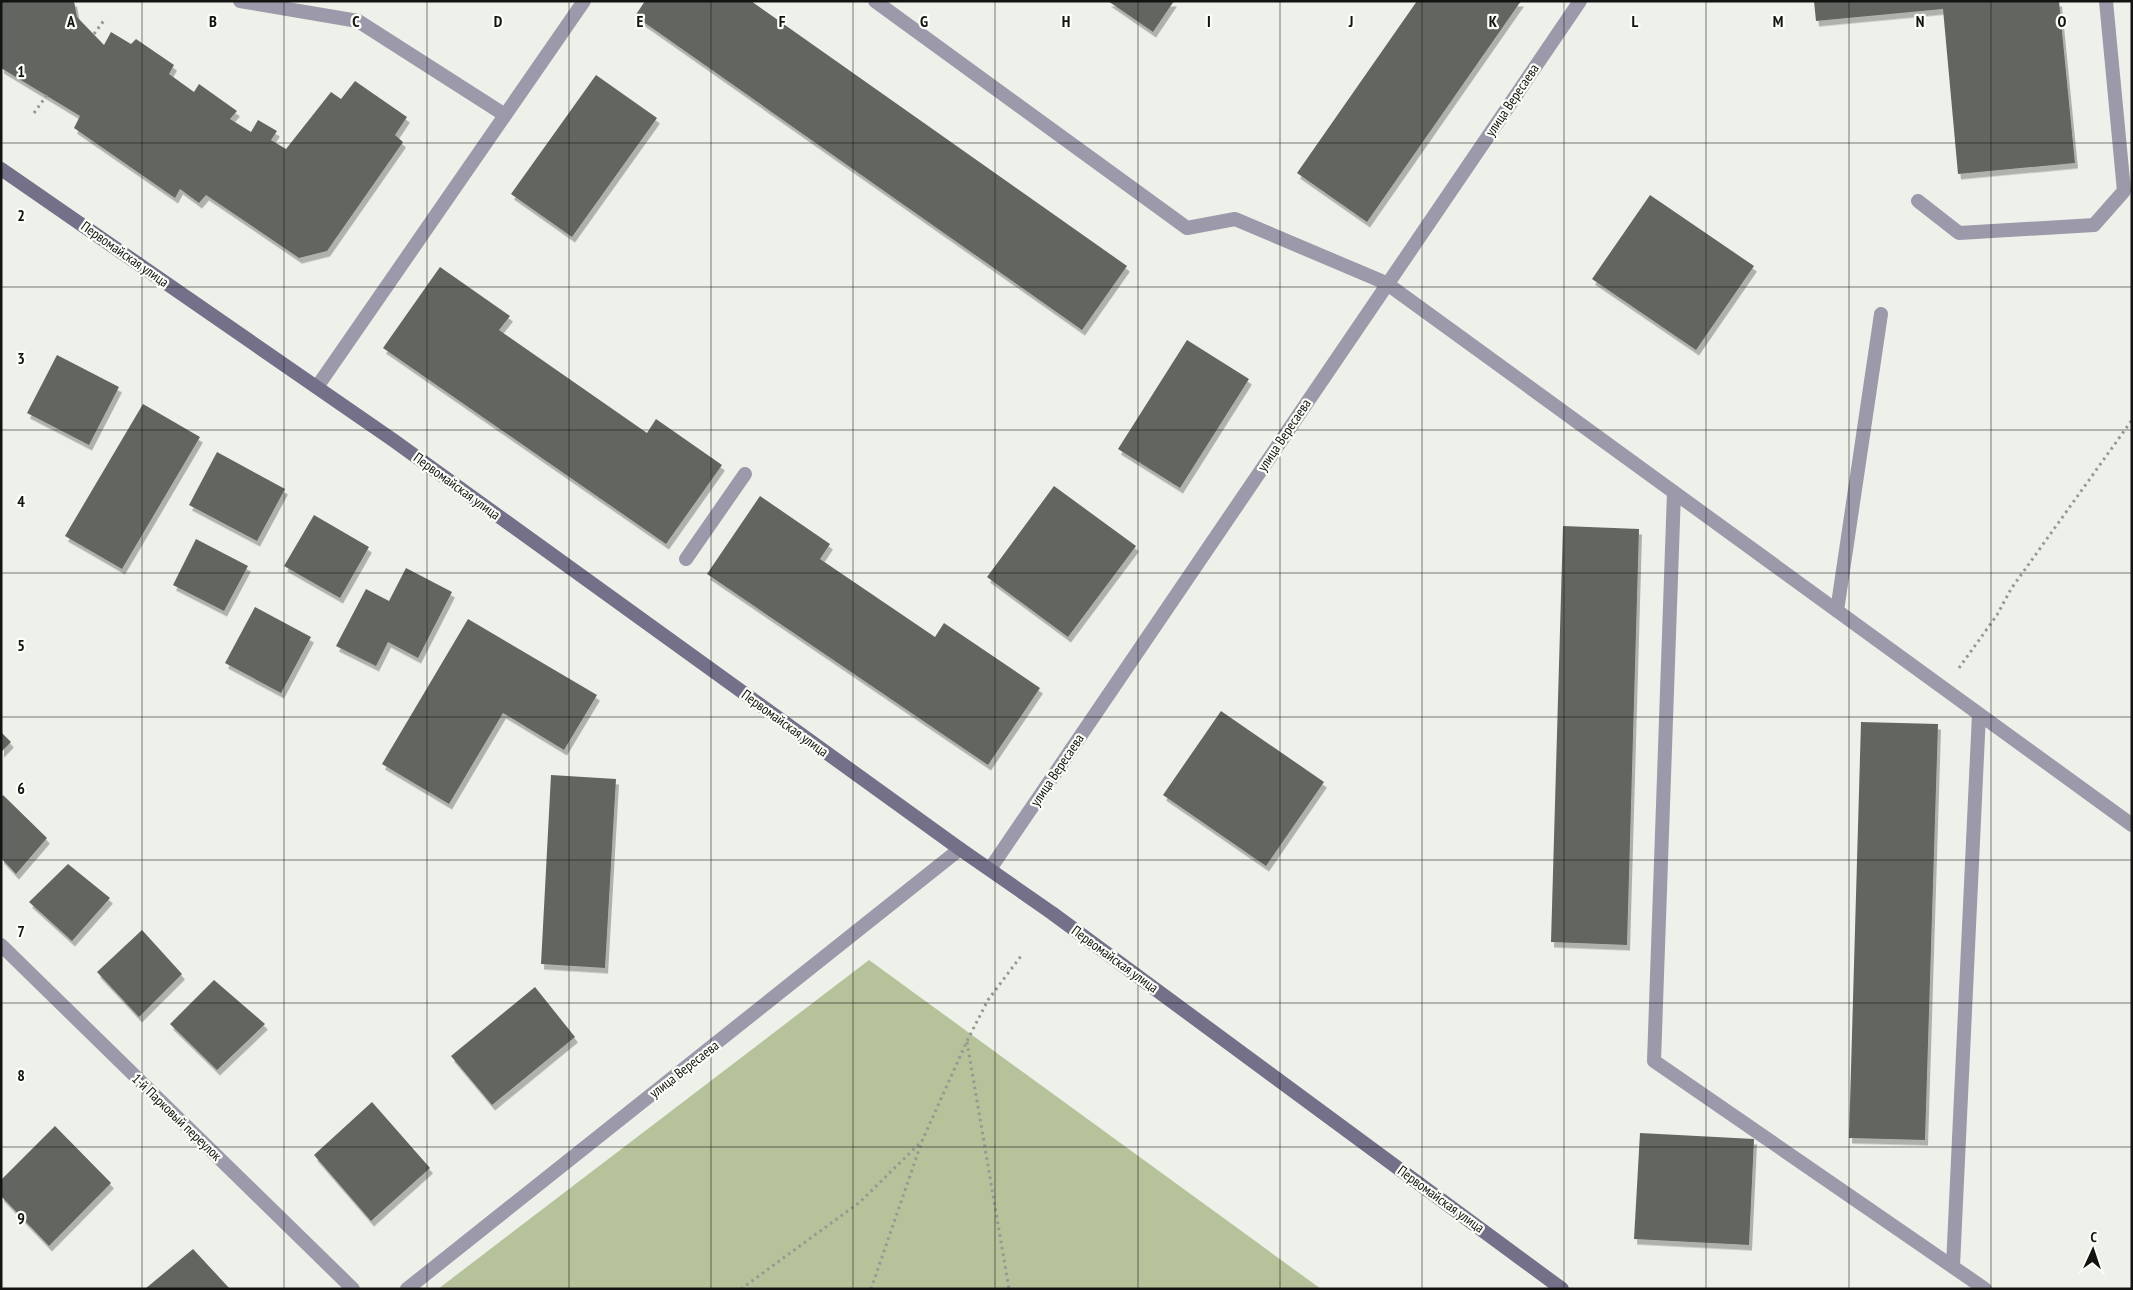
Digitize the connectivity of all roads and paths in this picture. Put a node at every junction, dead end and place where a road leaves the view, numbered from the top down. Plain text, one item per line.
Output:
1 (240, 1) edge
2 (584, 1) edge
3 (875, 1) edge
4 (1580, 1) edge
5 (2106, 1) edge
6 (105, 19) dead end
7 (94, 34) dead end
8 (47, 95) dead end
9 (34, 113) dead end
10 (506, 115) junction
11 (1, 169) edge
12 (1918, 202) dead end
13 (1386, 283) junction
14 (1882, 314) dead end
15 (317, 388) junction
16 (2132, 420) edge
17 (745, 474) dead end
18 (1674, 492) junction
19 (686, 559) dead end
20 (1837, 611) junction
21 (1943, 688) junction
22 (1979, 714) junction
23 (2132, 825) edge
24 (960, 849) junction
25 (990, 869) junction
26 (1, 945) edge
27 (1020, 956) dead end
28 (967, 1041) junction
29 (922, 1140) junction
30 (1953, 1266) junction
31 (353, 1289) edge
32 (407, 1289) edge
33 (741, 1289) edge
34 (871, 1289) edge
35 (1009, 1289) edge
36 (1562, 1289) edge
37 (1985, 1289) edge

1 - 10 street
2 - 10 street
3 - 13 street
4 - 13 street, улица Вересаева
5 - 12 street
6 - 7 path
8 - 9 path
10 - 15 street
11 - 15 main road, Первомайская улица
13 - 18 street
13 - 25 street, улица Вересаева
14 - 20 street
15 - 24 main road, Первомайская улица
16 - 21 path
17 - 19 street
18 - 20 street
18 - 30 street
20 - 21 street
21 - 22 street
22 - 23 street
22 - 30 street
24 - 25 main road, Первомайская улица
24 - 32 street, улица Вересаева
25 - 36 main road, Первомайская улица
26 - 31 street, 1-й Парковый переулок
27 - 28 path
28 - 29 path
28 - 35 path
29 - 33 path
29 - 34 path
30 - 37 street

